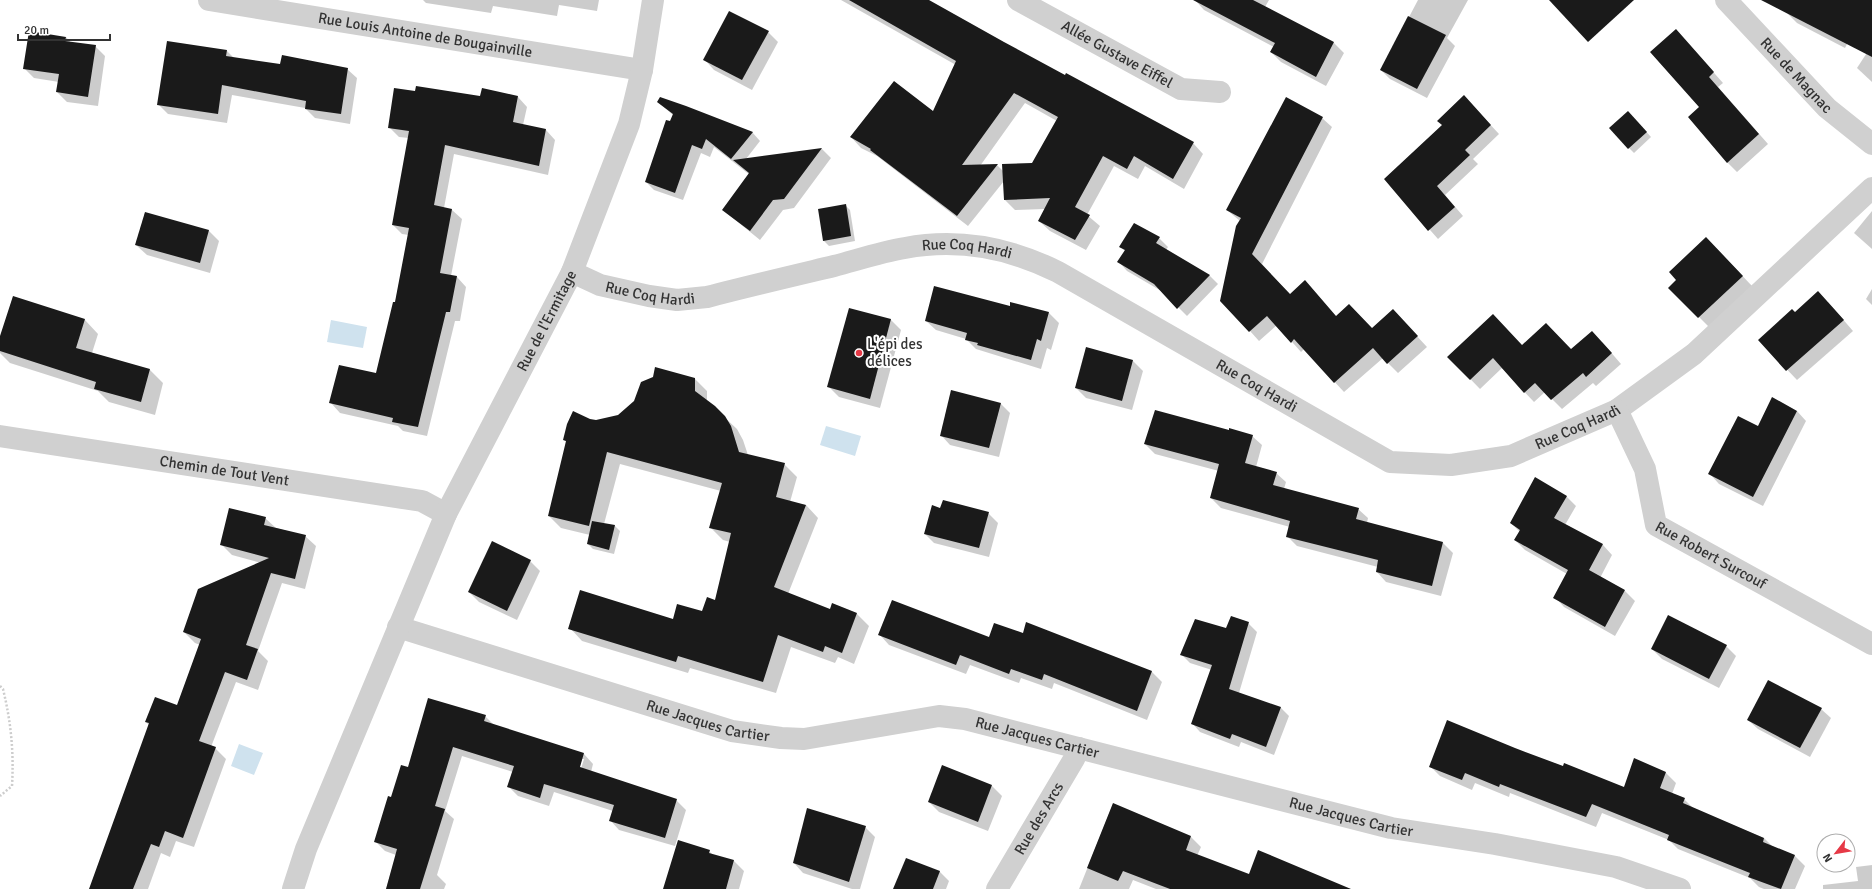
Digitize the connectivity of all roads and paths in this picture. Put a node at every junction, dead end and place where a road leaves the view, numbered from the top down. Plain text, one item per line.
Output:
1 (209, 0) edge
2 (654, 0) edge
3 (1018, 0) edge
4 (1726, 0) edge
5 (642, 70) junction
6 (1220, 92) dead end
7 (1872, 144) edge
8 (1872, 188) edge
9 (572, 272) junction
10 (1618, 410) junction
11 (0, 436) edge
12 (446, 514) junction
13 (398, 627) junction
14 (1872, 644) edge
15 (0, 686) edge
16 (1079, 748) junction
17 (0, 796) edge
18 (294, 889) edge
19 (997, 889) edge
20 (1680, 889) edge

1 - 5 street, Rue Louis Antoine de Bougainville
2 - 5 street, Rue de l'Ermitage
3 - 6 street, Allée Gustave Eiffel
4 - 7 street, Rue de Magnac
5 - 9 street, Rue de l'Ermitage
8 - 10 street, Rue Coq Hardi
9 - 10 street, Rue Coq Hardi
9 - 12 street, Rue de l'Ermitage
10 - 14 street, Rue Robert Surcouf
11 - 12 street, Chemin de Tout Vent
12 - 13 street, Rue de l'Ermitage
13 - 16 street, Rue Jacques Cartier
13 - 18 street, Rue de l'Ermitage
15 - 17 path
16 - 19 street, Rue des Arcs
16 - 20 street, Rue Jacques Cartier

